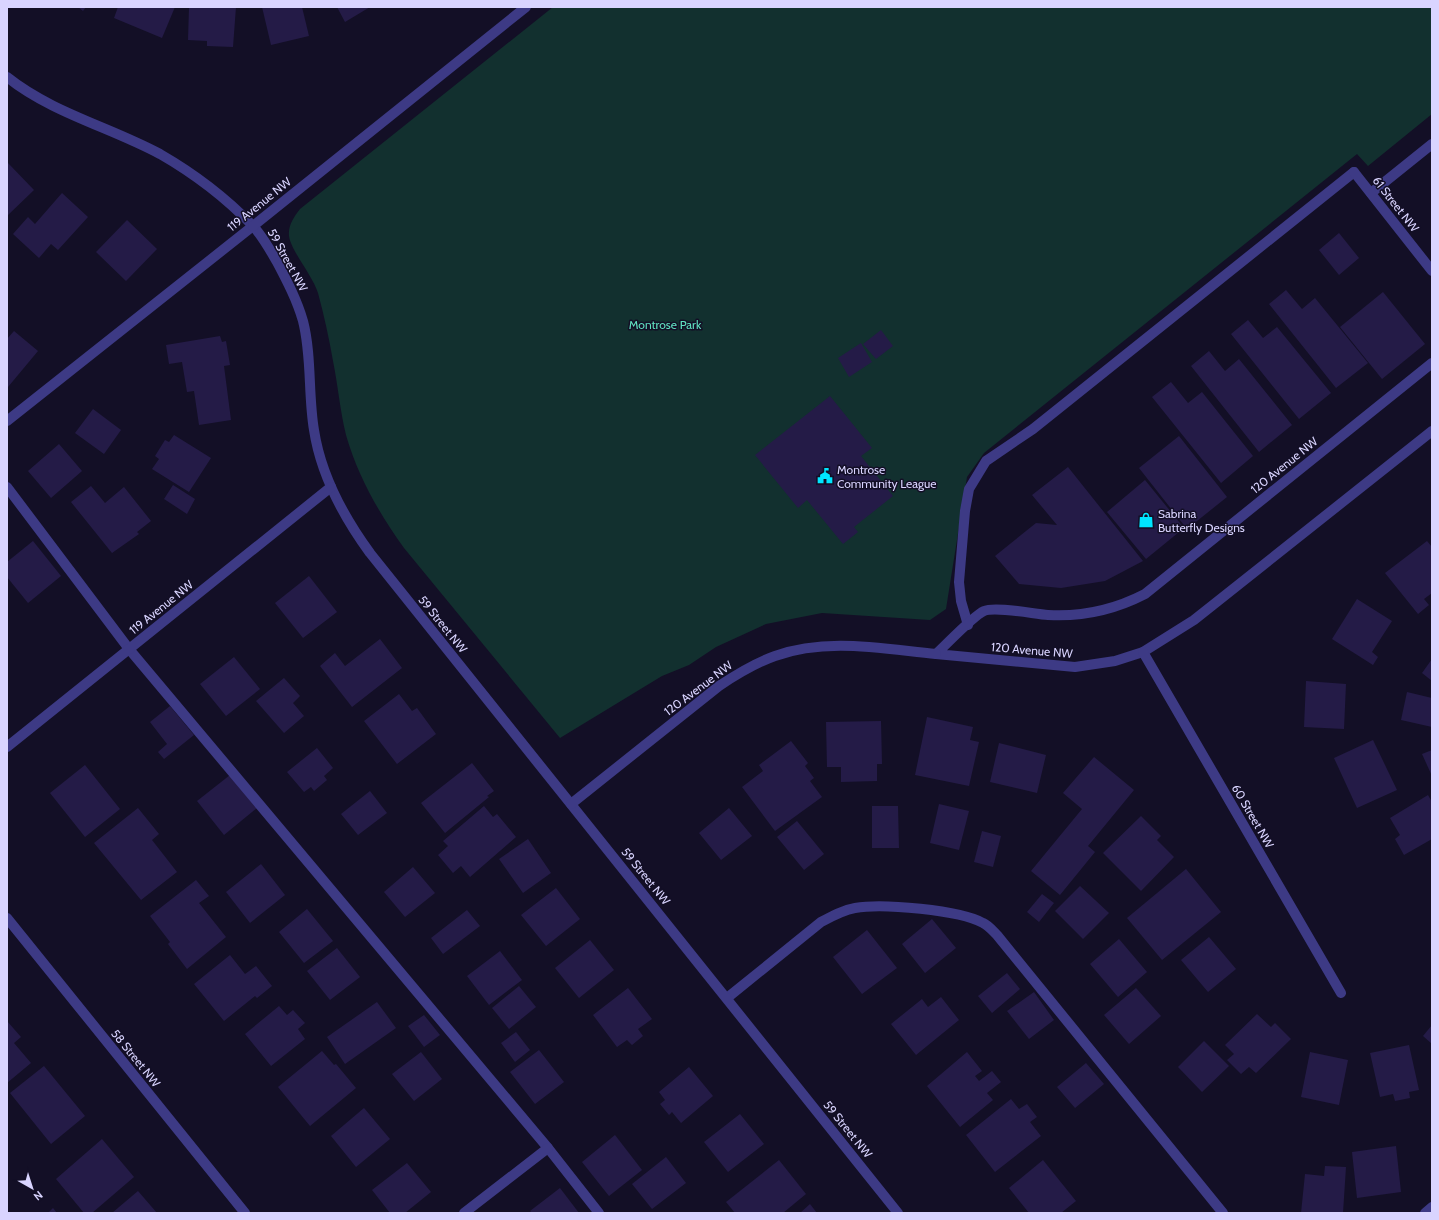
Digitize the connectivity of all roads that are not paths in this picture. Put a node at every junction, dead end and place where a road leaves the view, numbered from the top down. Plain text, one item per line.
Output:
1 (526, 7) edge
2 (7, 77) edge
3 (1432, 144) edge
4 (1370, 193) junction
5 (253, 226) junction
6 (1432, 271) edge
7 (1432, 363) edge
8 (7, 421) edge
9 (1432, 431) edge
10 (7, 487) edge
11 (331, 487) junction
12 (968, 625) junction
13 (129, 649) junction
14 (1142, 652) junction
15 (936, 654) junction
16 (7, 747) edge
17 (571, 804) junction
18 (7, 918) edge
19 (1341, 993) dead end
20 (728, 998) junction
21 (548, 1148) junction
22 (1432, 1207) edge
23 (245, 1213) edge
24 (464, 1213) edge
25 (599, 1213) edge
26 (898, 1213) edge
27 (1223, 1213) edge
28 (1425, 1213) edge

1 - 5 street, 119 Avenue NW
2 - 5 street, 59 Street NW
3 - 4 street
4 - 6 street, 61 Street NW
4 - 12 street, 61 Street NW
5 - 8 street, 119 Avenue NW
5 - 11 street, 59 Street NW
7 - 12 street, 120 Avenue NW
9 - 14 street, 120 Avenue NW
10 - 13 street
11 - 13 street, 119 Avenue NW
11 - 17 street, 59 Street NW
12 - 15 street, 120 Avenue NW
13 - 16 street, 119 Avenue NW
13 - 21 street
14 - 15 street, 120 Avenue NW
14 - 19 street, 60 Street NW
15 - 17 street, 120 Avenue NW
17 - 20 street, 59 Street NW
18 - 23 street, 58 Street NW
20 - 26 street, 59 Street NW
20 - 27 street
21 - 24 street
21 - 25 street
22 - 28 street

